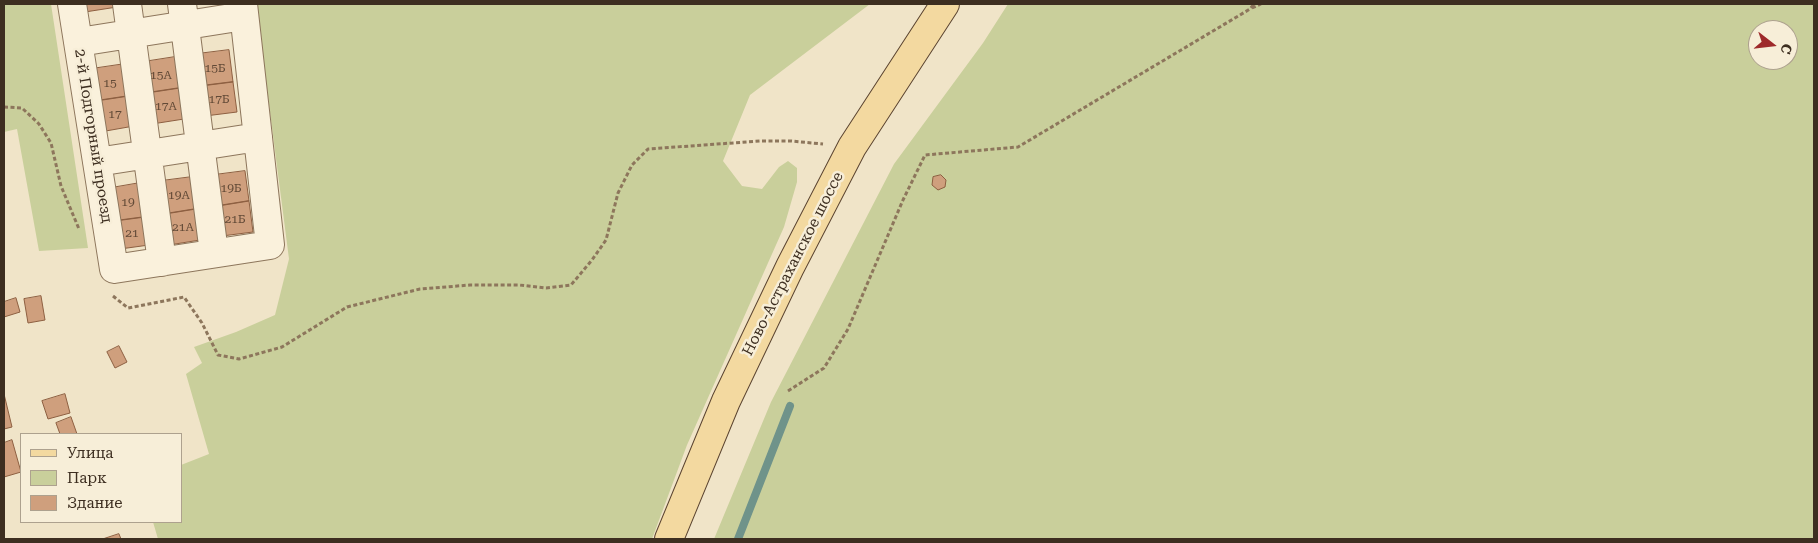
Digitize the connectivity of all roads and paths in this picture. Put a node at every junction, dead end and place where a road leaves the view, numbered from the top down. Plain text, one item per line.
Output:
1 (72, 4) edge
2 (127, 4) edge
3 (945, 4) edge
4 (1254, 4) edge
5 (1261, 4) edge
6 (1250, 9) junction
7 (243, 10) edge
8 (184, 14) edge
9 (131, 34) junction
10 (79, 42) junction
11 (4, 107) edge
12 (258, 137) junction
13 (201, 146) junction
14 (852, 147) junction
15 (148, 154) junction
16 (97, 162) junction
17 (80, 232) dead end
18 (214, 254) junction
19 (162, 262) junction
20 (113, 282) junction
21 (788, 391) dead end
22 (669, 539) edge

1 - 10 street, 2-й Подгорный проезд
2 - 9 street
3 - 14 main road, Ново-Астраханское шоссе
4 - 6 path
5 - 6 path
6 - 21 path
7 - 8 street
7 - 12 street
8 - 9 street
8 - 13 street
9 - 10 street
9 - 15 street
10 - 16 street, 2-й Подгорный проезд
11 - 17 path
12 - 13 street
12 - 18 street
13 - 15 street
13 - 18 street
14 - 20 path
14 - 22 main road, Ново-Астраханское шоссе
15 - 16 street
15 - 19 street
16 - 20 street, 2-й Подгорный проезд
18 - 19 street
19 - 20 street

